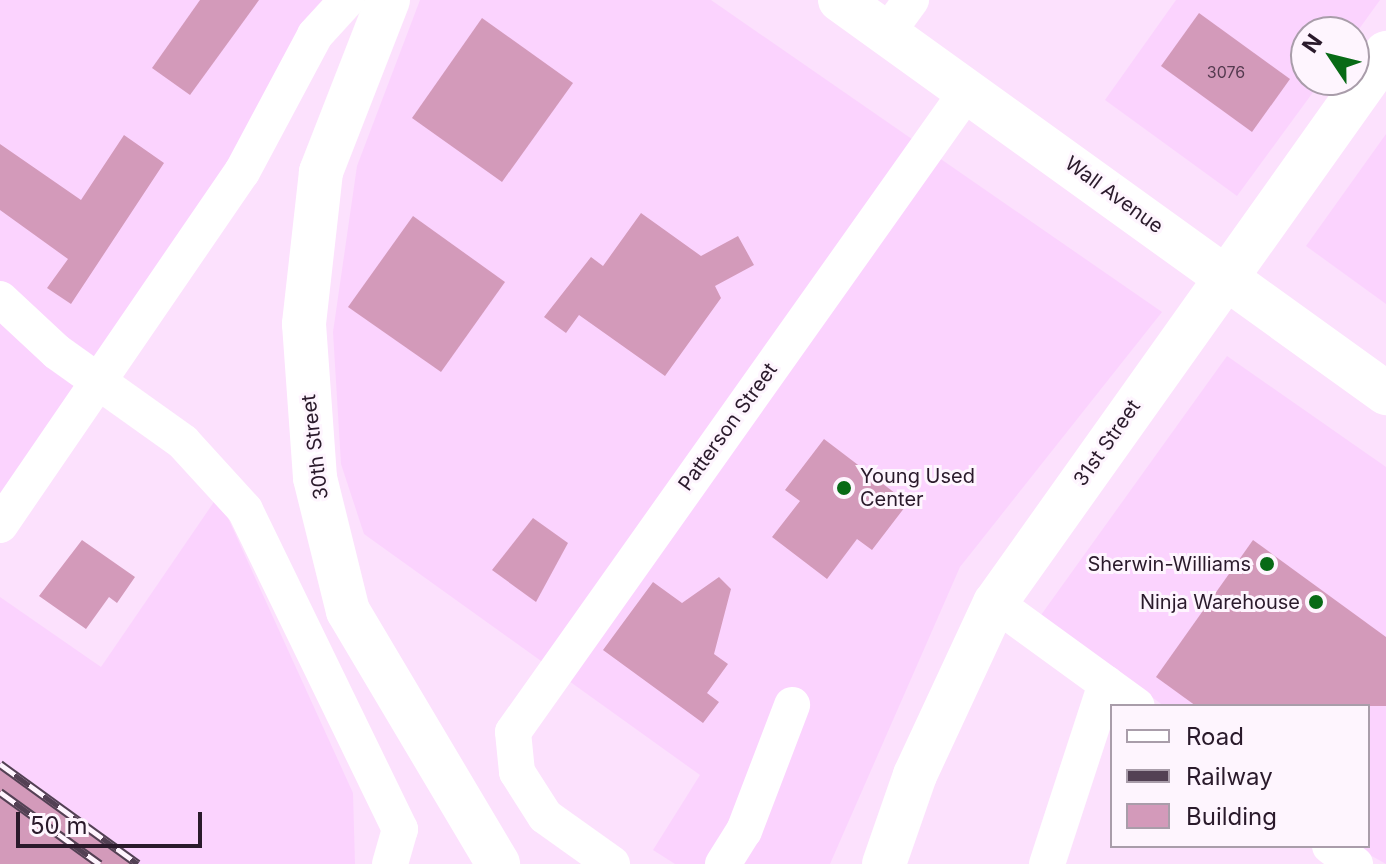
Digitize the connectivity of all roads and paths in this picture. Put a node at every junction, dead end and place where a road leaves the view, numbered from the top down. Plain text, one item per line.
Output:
1 (347, 0) edge
2 (388, 0) edge
3 (840, 0) edge
4 (899, 17) edge
5 (1386, 53) edge
6 (968, 90) junction
7 (1225, 274) junction
8 (0, 299) edge
9 (102, 381) junction
10 (1386, 393) edge
11 (0, 525) edge
12 (995, 603) junction
13 (1106, 683) junction
14 (1134, 704) edge
15 (792, 705) dead end
16 (1333, 848) edge
17 (390, 864) edge
18 (498, 864) edge
19 (612, 864) edge
20 (723, 864) edge
21 (884, 864) edge
22 (1047, 864) edge
23 (1355, 864) edge

1 - 9 street
2 - 18 main road, 30th Street
3 - 4 main road, Wall Avenue
4 - 6 main road, Wall Avenue
5 - 7 main road, 31st Street
6 - 7 main road, Wall Avenue
6 - 19 street, Patterson Street
7 - 10 main road, Wall Avenue
7 - 12 main road, 31st Street
8 - 9 street
9 - 11 street
9 - 17 street
12 - 13 street
12 - 21 main road, 31st Street
13 - 14 street
13 - 22 street
15 - 20 street
16 - 23 street

